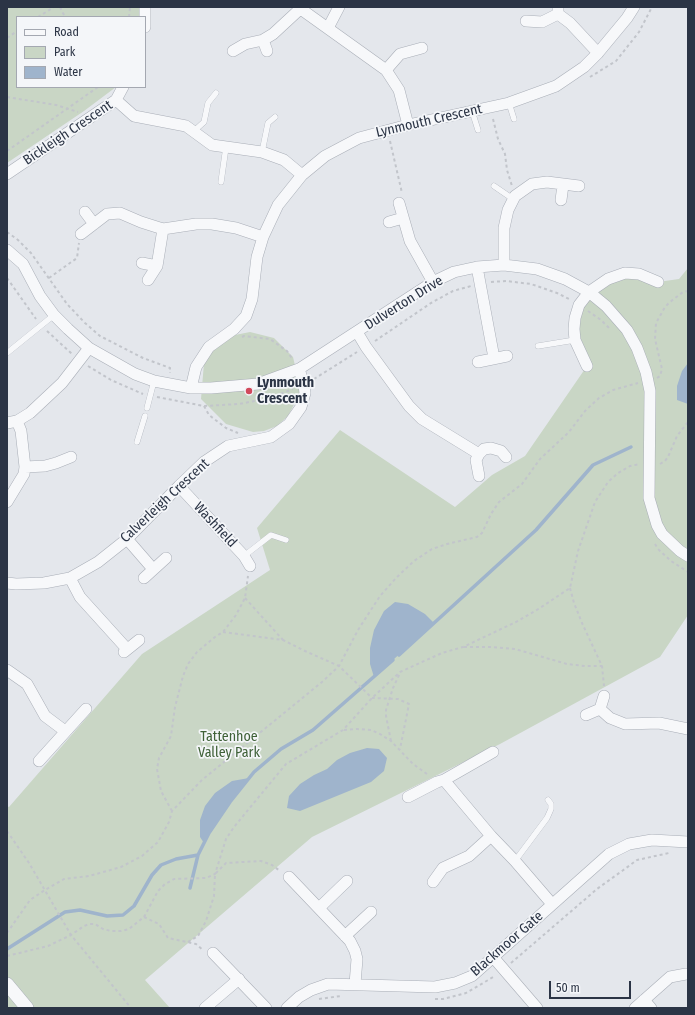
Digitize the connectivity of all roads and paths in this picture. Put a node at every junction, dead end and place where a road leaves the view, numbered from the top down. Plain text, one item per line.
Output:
1 (54, 7) edge
2 (60, 7) edge
3 (339, 7) edge
4 (634, 7) edge
5 (652, 7) edge
6 (299, 8) edge
7 (558, 11) edge
8 (40, 16) edge
9 (65, 16) edge
10 (526, 21) dead end
11 (328, 28) junction
12 (16, 32) edge
13 (7, 38) edge
14 (263, 40) junction
15 (422, 48) dead end
16 (233, 51) dead end
17 (267, 52) dead end
18 (598, 53) junction
19 (386, 70) junction
20 (589, 78) dead end
21 (97, 88) edge
22 (123, 88) edge
23 (216, 93) dead end
24 (7, 97) edge
25 (116, 100) junction
26 (509, 103) junction
27 (67, 109) junction
28 (472, 111) junction
29 (94, 116) junction
30 (275, 117) dead end
31 (493, 118) dead end
32 (514, 119) dead end
33 (408, 125) junction
34 (478, 130) dead end
35 (194, 131) junction
36 (389, 139) dead end
37 (226, 147) junction
38 (7, 151) edge
39 (262, 152) junction
40 (7, 174) edge
41 (302, 176) junction
42 (221, 182) dead end
43 (563, 185) junction
44 (494, 186) dead end
45 (580, 186) dead end
46 (514, 197) junction
47 (561, 200) dead end
48 (399, 204) joint
49 (85, 212) dead end
50 (403, 218) junction
51 (389, 222) dead end
52 (94, 224) junction
53 (163, 229) junction
54 (7, 232) edge
55 (81, 234) joint
56 (263, 237) junction
57 (7, 250) edge
58 (142, 263) dead end
59 (157, 266) junction
60 (504, 266) junction
61 (477, 267) junction
62 (49, 278) junction
63 (148, 280) dead end
64 (433, 282) junction
65 (658, 282) dead end
66 (688, 291) edge
67 (589, 292) junction
68 (54, 315) junction
69 (357, 332) junction
70 (238, 339) dead end
71 (575, 340) junction
72 (538, 346) dead end
73 (89, 348) junction
74 (7, 353) edge
75 (507, 356) dead end
76 (494, 358) junction
77 (478, 362) dead end
78 (587, 366) dead end
79 (299, 369) junction
80 (154, 381) junction
81 (648, 382) junction
82 (168, 384) junction
83 (191, 388) junction
84 (204, 406) dead end
85 (147, 408) dead end
86 (144, 416) dead end
87 (12, 422) edge
88 (688, 422) edge
89 (238, 433) dead end
90 (137, 442) dead end
91 (479, 454) junction
92 (70, 457) dead end
93 (506, 457) dead end
94 (650, 464) junction
95 (25, 467) junction
96 (478, 476) dead end
97 (178, 486) junction
98 (7, 502) edge
99 (127, 539) junction
100 (286, 540) dead end
101 (244, 556) junction
102 (688, 556) edge
103 (166, 558) dead end
104 (250, 566) joint
105 (153, 568) junction
106 (70, 578) junction
107 (144, 578) dead end
108 (7, 583) edge
109 (570, 588) junction
110 (245, 598) junction
111 (223, 632) junction
112 (139, 640) dead end
113 (283, 640) junction
114 (462, 647) junction
115 (339, 666) junction
116 (602, 666) junction
117 (7, 670) edge
118 (400, 672) junction
119 (604, 696) joint
120 (372, 698) junction
121 (388, 699) junction
122 (86, 709) dead end
123 (600, 709) junction
124 (586, 715) dead end
125 (688, 729) edge
126 (343, 730) junction
127 (65, 731) junction
128 (391, 741) junction
129 (400, 749) junction
130 (493, 752) dead end
131 (39, 762) dead end
132 (441, 781) junction
133 (408, 797) dead end
134 (548, 800) dead end
135 (172, 811) junction
136 (7, 831) edge
137 (491, 836) junction
138 (688, 842) edge
139 (516, 861) junction
140 (215, 874) junction
141 (290, 877) joint
142 (347, 881) dead end
143 (433, 882) dead end
144 (45, 890) junction
145 (552, 904) junction
146 (320, 908) junction
147 (371, 912) dead end
148 (144, 917) junction
149 (7, 933) edge
150 (71, 935) junction
151 (345, 936) junction
152 (188, 942) junction
153 (213, 953) joint
154 (7, 956) edge
155 (493, 957) junction
156 (686, 974) dead end
157 (239, 979) junction
158 (354, 984) junction
159 (8, 986) edge
160 (217, 1004) edge
161 (647, 1004) edge
162 (27, 1008) edge
163 (131, 1008) edge
164 (205, 1008) edge
165 (266, 1008) edge
166 (286, 1008) edge
167 (537, 1008) edge
168 (635, 1008) edge

1 - 8 path
2 - 9 path
3 - 11 street
4 - 18 street, Lynmouth Crescent
5 - 20 path
6 - 11 street
6 - 14 street
7 - 10 street
7 - 18 street
11 - 19 street
12 - 13 path
14 - 16 street
14 - 17 street
15 - 19 street
18 - 26 street, Lynmouth Crescent
19 - 33 street
21 - 27 path
22 - 25 street, Bickleigh Crescent
23 - 35 lane
24 - 27 path
25 - 29 street, Bickleigh Crescent
25 - 35 street
26 - 28 street, Lynmouth Crescent
26 - 32 lane
27 - 29 path
27 - 38 path
28 - 33 street, Lynmouth Crescent
28 - 34 lane
29 - 40 street, Bickleigh Crescent
30 - 39 lane
31 - 46 path
33 - 41 street, Lynmouth Crescent
35 - 37 street
36 - 48 path
37 - 39 street
37 - 42 lane
39 - 41 street
41 - 56 street, Lynmouth Crescent
43 - 45 street
43 - 46 street
43 - 47 street
44 - 46 lane
46 - 60 street
48 - 50 street
49 - 52 street
50 - 51 street
50 - 64 street
52 - 53 street
52 - 55 street
53 - 56 street
53 - 59 street
54 - 62 path
55 - 62 path
56 - 83 street, Lynmouth Crescent
57 - 68 street, Dulverton Drive
58 - 59 street
59 - 63 street
60 - 61 street, Dulverton Drive
60 - 67 street, Dulverton Drive
61 - 64 street, Dulverton Drive
61 - 76 street
62 - 82 path
64 - 69 street, Dulverton Drive
65 - 67 street
66 - 81 path
67 - 71 street
67 - 81 street, Dulverton Drive
68 - 73 street, Dulverton Drive
68 - 74 lane
69 - 79 street, Dulverton Drive
69 - 91 street
70 - 79 path
71 - 72 lane
71 - 78 street
73 - 80 street, Dulverton Drive
73 - 87 street
75 - 76 street
76 - 77 street
79 - 83 street, Dulverton Drive
79 - 97 street, Calverleigh Crescent
80 - 82 street, Dulverton Drive
80 - 85 lane
81 - 94 street, Dulverton Drive
81 - 115 path
82 - 83 street, Dulverton Drive
84 - 89 path
86 - 90 lane
87 - 95 street
88 - 94 path
91 - 93 street
91 - 96 street
92 - 95 street
94 - 102 street, Dulverton Drive
94 - 109 path
95 - 98 street
97 - 99 street, Calverleigh Crescent
97 - 101 street, Washfield
99 - 105 street
99 - 106 street, Calverleigh Crescent
100 - 101 lane
101 - 104 street, Washfield
103 - 105 street
104 - 110 path
105 - 107 street
106 - 108 street, Calverleigh Crescent
106 - 112 street
109 - 114 path
109 - 116 path
110 - 111 path
110 - 113 path
111 - 113 path
111 - 135 path
113 - 115 path
114 - 116 path
114 - 118 path
115 - 120 path
115 - 135 path
116 - 119 path
117 - 127 street
118 - 120 path
118 - 121 path
119 - 123 street
120 - 121 path
120 - 126 path
121 - 128 path
121 - 129 path
122 - 127 street
123 - 124 street
123 - 125 street
126 - 128 path
126 - 140 path
127 - 131 street
128 - 129 path
129 - 132 path
130 - 132 street
132 - 133 street
132 - 137 street
134 - 139 lane
135 - 144 path
136 - 144 path
137 - 139 street
137 - 143 street
138 - 145 street, Blackmoor Gate
139 - 145 street
140 - 141 path
140 - 148 path
140 - 152 path
141 - 146 street
142 - 146 street
144 - 149 path
144 - 150 path
145 - 155 street, Blackmoor Gate
146 - 151 street
147 - 151 street
148 - 150 path
148 - 152 path
150 - 154 path
150 - 163 path
151 - 158 street
152 - 153 path
153 - 157 street
155 - 158 street, Blackmoor Gate
155 - 167 street
156 - 161 street
157 - 160 street
157 - 165 street
158 - 166 street, Blackmoor Gate
159 - 162 street
160 - 164 street
161 - 168 street

